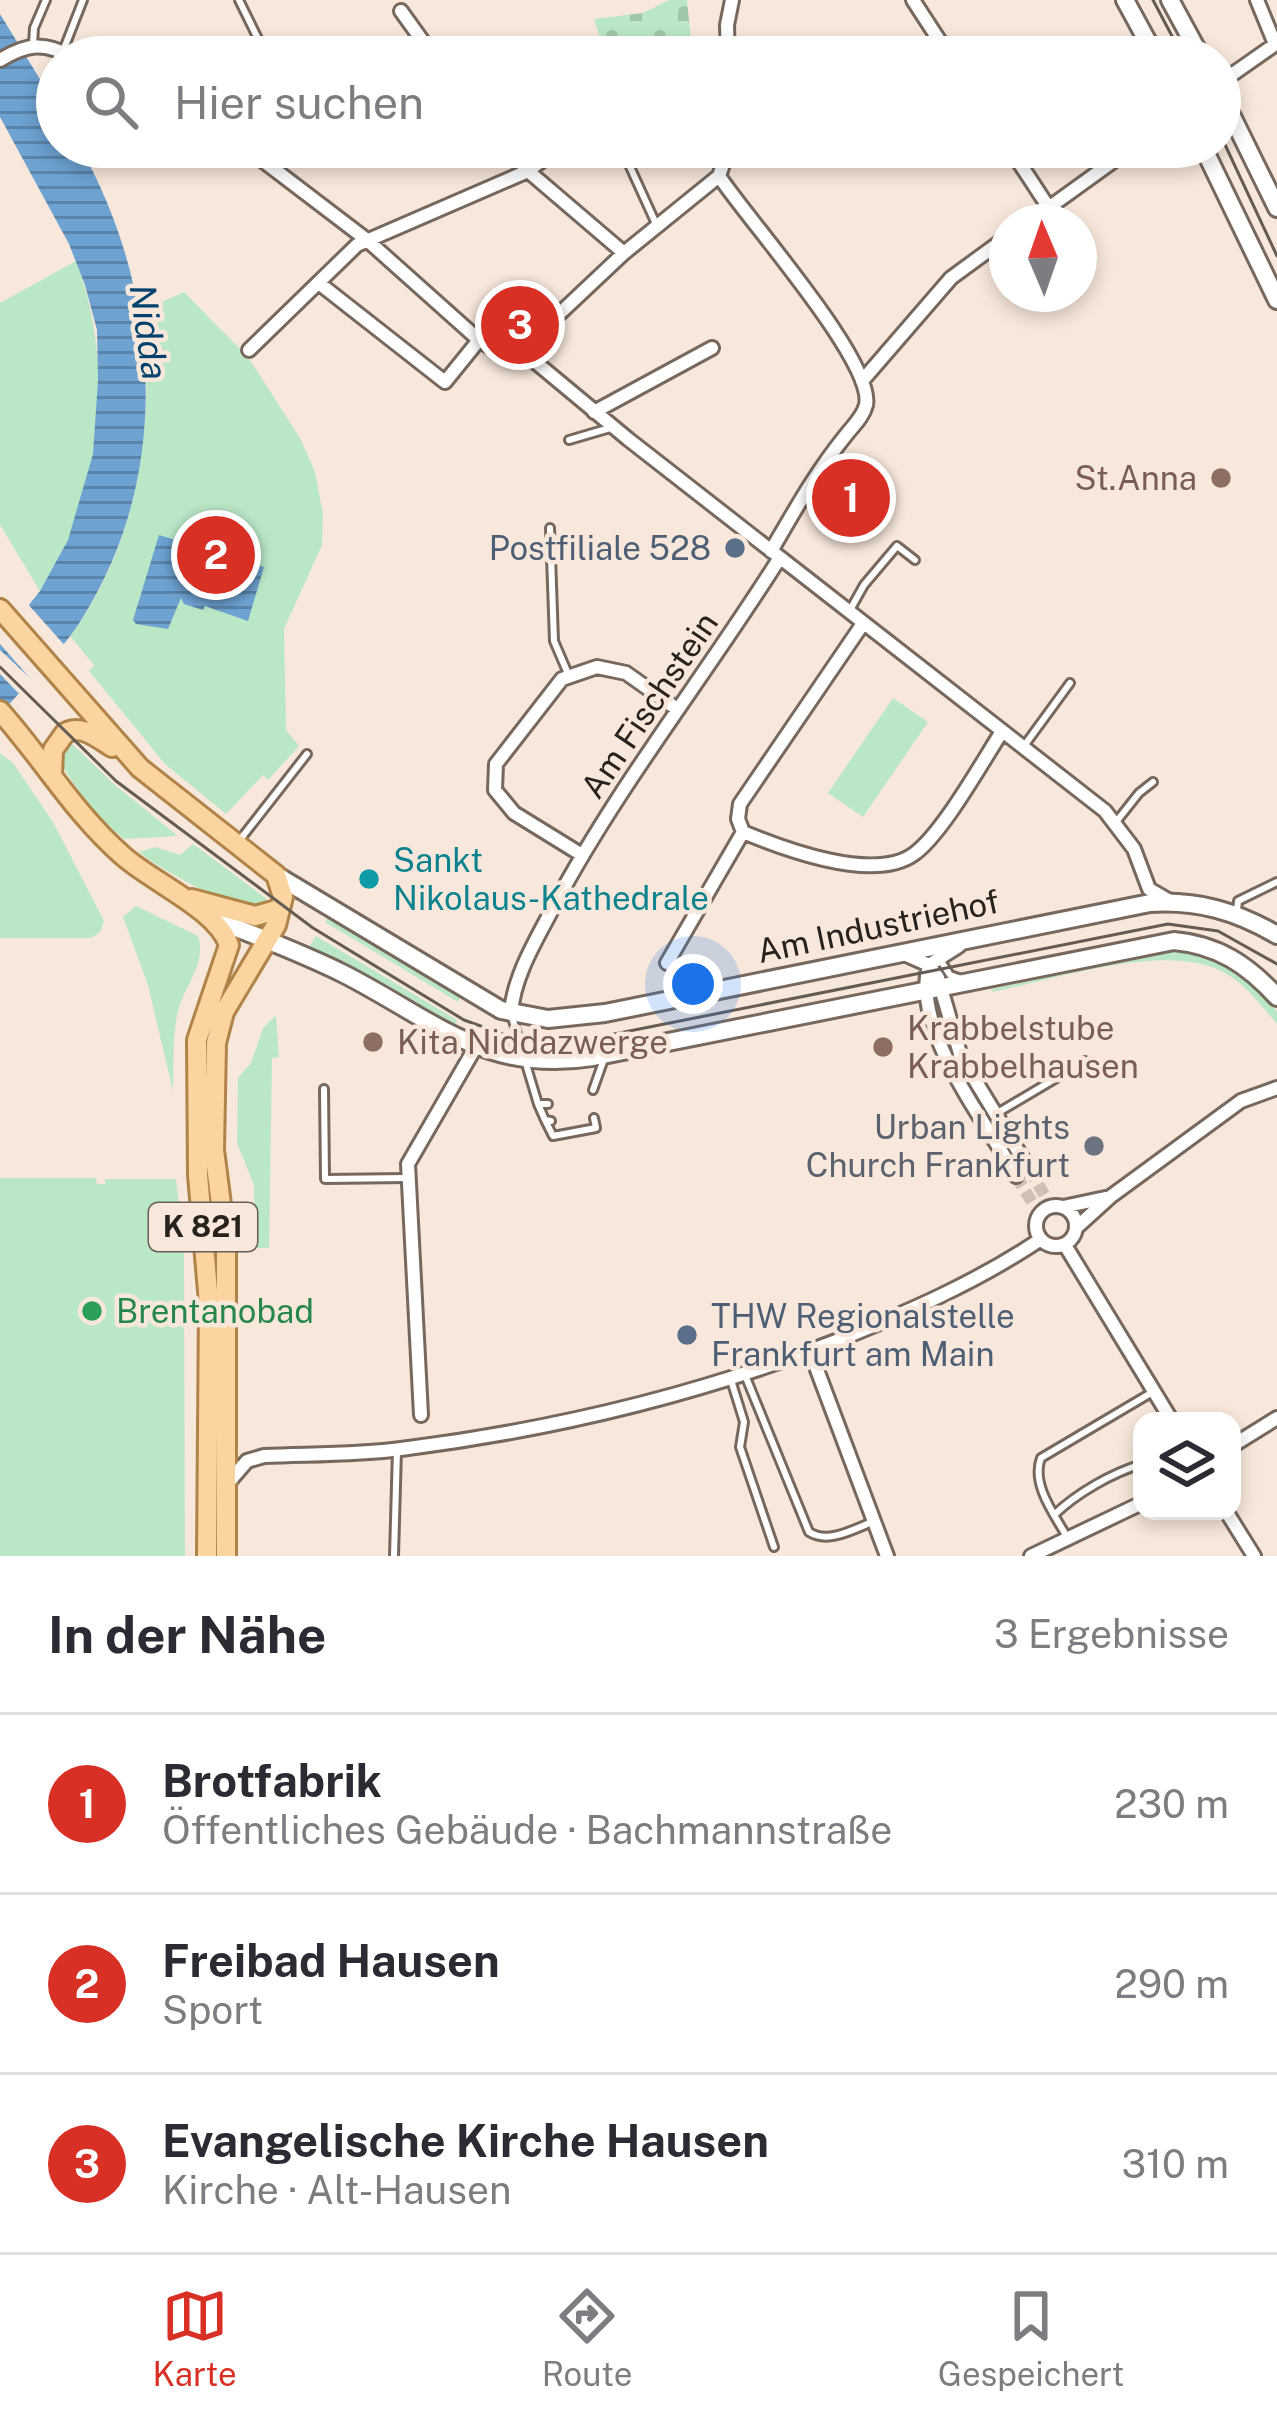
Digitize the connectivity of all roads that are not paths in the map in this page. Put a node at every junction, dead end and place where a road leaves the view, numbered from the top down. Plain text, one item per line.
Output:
1 (46, 0) edge
2 (83, 0) edge
3 (239, 0) edge
4 (732, 0) edge
5 (914, 0) edge
6 (1125, 0) edge
7 (1170, 0) edge
8 (1257, 0) edge
9 (401, 10) dead end
10 (73, 36) edge
11 (257, 36) edge
12 (419, 36) edge
13 (727, 36) edge
14 (937, 36) edge
15 (1145, 36) edge
16 (1190, 36) edge
17 (1276, 43) edge
18 (28, 45) junction
19 (36, 47) edge
20 (0, 60) edge
21 (1241, 71) edge
22 (1241, 132) edge
23 (271, 168) edge
24 (525, 168) edge
25 (532, 168) edge
26 (630, 168) edge
27 (722, 168) edge
28 (1023, 168) edge
29 (1104, 168) edge
30 (1213, 168) edge
31 (274, 170) joint
32 (528, 171) junction
33 (719, 176) junction
34 (1046, 204) edge
35 (1055, 204) edge
36 (1277, 208) edge
37 (657, 226) junction
38 (367, 240) junction
39 (989, 250) edge
40 (624, 253) junction
41 (320, 284) junction
42 (1277, 300) edge
43 (479, 340) junction
44 (712, 348) dead end
45 (249, 350) dead end
46 (521, 350) junction
47 (862, 381) junction
48 (446, 382) junction
49 (459, 393) dead end
50 (594, 412) junction
51 (613, 427) junction
52 (569, 440) dead end
53 (550, 528) dead end
54 (775, 555) junction
55 (915, 560) dead end
56 (0, 609) edge
57 (848, 613) junction
58 (862, 625) junction
59 (569, 676) junction
60 (1070, 683) dead end
61 (677, 709) junction
62 (3, 714) edge
63 (1001, 733) junction
64 (1022, 749) junction
65 (307, 754) dead end
66 (140, 768) junction
67 (52, 776) junction
68 (1153, 782) dead end
69 (1116, 822) junction
70 (743, 832) junction
71 (236, 844) junction
72 (582, 855) junction
73 (276, 875) junction
74 (1277, 881) edge
75 (168, 889) junction
76 (1171, 902) junction
77 (280, 910) junction
78 (1237, 914) junction
79 (204, 915) junction
80 (1274, 932) edge
81 (982, 936) junction
82 (269, 940) junction
83 (901, 952) junction
84 (945, 952) junction
85 (667, 963) dead end
86 (929, 965) junction
87 (974, 980) junction
88 (944, 987) junction
89 (924, 991) junction
90 (1277, 997) edge
91 (512, 1014) junction
92 (475, 1048) junction
93 (606, 1054) junction
94 (523, 1060) junction
95 (1085, 1061) dead end
96 (1277, 1088) edge
97 (324, 1089) dead end
98 (593, 1090) dead end
99 (538, 1104) junction
100 (548, 1104) dead end
101 (995, 1114) junction
102 (594, 1118) dead end
103 (1029, 1168) tunnel mouth
104 (1016, 1176) tunnel mouth
105 (407, 1178) junction
106 (1110, 1197) junction
107 (1060, 1206) junction
108 (1039, 1216) junction
109 (1077, 1227) junction
110 (1041, 1239) junction
111 (1065, 1245) junction
112 (810, 1351) junction
113 (738, 1377) junction
114 (1154, 1392) junction
115 (1166, 1412) edge
116 (421, 1415) dead end
117 (1277, 1418) edge
118 (228, 1435) junction
119 (1241, 1440) edge
120 (397, 1450) junction
121 (264, 1456) junction
122 (1133, 1469) edge
123 (227, 1484) junction
124 (1133, 1508) edge
125 (1054, 1515) junction
126 (1231, 1520) edge
127 (874, 1522) junction
128 (1069, 1540) junction
129 (774, 1547) dead end
130 (207, 1556) edge
131 (226, 1556) edge
132 (394, 1556) edge
133 (887, 1556) edge
134 (1031, 1556) edge
135 (1253, 1556) edge

1 - 18 lane
2 - 10 lane
3 - 11 lane
4 - 13 street
5 - 14 street
6 - 15 main road
7 - 16 main road
8 - 17 street
9 - 12 street
17 - 21 street
18 - 19 street
18 - 20 street
22 - 36 main road
23 - 31 street
24 - 32 street
25 - 32 street
26 - 37 lane
27 - 33 street
28 - 34 street
29 - 35 street
30 - 42 main road
31 - 38 street
32 - 38 street
32 - 40 street
33 - 37 street
33 - 47 street
37 - 40 street
38 - 41 street
38 - 43 street
39 - 47 street
40 - 46 street
41 - 45 street
41 - 48 street
43 - 46 street
43 - 48 street
44 - 50 street
46 - 50 street
47 - 54 street, Am Fischstein
48 - 49 street
50 - 51 street
51 - 52 lane
51 - 54 street
53 - 59 lane
54 - 57 street
54 - 61 street, Am Fischstein
55 - 57 lane
56 - 66 main road
57 - 58 street
58 - 63 street
58 - 70 street
59 - 61 street
59 - 72 street
60 - 64 lane
61 - 72 street, Am Fischstein
62 - 67 main road
63 - 64 street
63 - 70 street
64 - 69 street
65 - 71 lane
66 - 67 main road
66 - 71 main road
67 - 75 main road
68 - 69 lane
69 - 76 street
70 - 85 street
71 - 73 main road
72 - 91 street, Am Fischstein
73 - 77 main road, K 821
73 - 91 main road, Am Industriehof
74 - 78 lane
75 - 77 main road
75 - 79 main road
76 - 78 main road, Am Industriehof
76 - 81 main road, Am Industriehof
77 - 82 main road, K 821
78 - 80 main road, Am Industriehof
79 - 82 main road
79 - 130 main road, K 821
81 - 83 main road, Am Industriehof
81 - 84 street
82 - 92 main road
82 - 118 main road, K 821
83 - 86 street
83 - 91 main road, Am Industriehof
84 - 86 street
84 - 87 lane
86 - 88 street
86 - 89 street
87 - 88 main road
87 - 90 main road
88 - 89 main road
88 - 101 street
89 - 93 main road
89 - 104 street
91 - 94 lane
92 - 94 main road
92 - 105 street
93 - 94 main road
93 - 98 lane
94 - 99 lane
95 - 101 lane
96 - 106 street
97 - 105 lane
99 - 100 lane
99 - 102 lane
101 - 103 street
105 - 116 street
106 - 107 street
106 - 109 street
107 - 108 street
107 - 108 street
107 - 109 street
108 - 110 street
109 - 111 street
110 - 111 street
110 - 112 street
111 - 114 street
112 - 113 street
112 - 127 street
113 - 120 street
113 - 127 lane
113 - 129 lane
114 - 115 street
114 - 125 lane
117 - 119 street
118 - 121 street
118 - 123 main road, K 821
120 - 121 street
120 - 132 lane
121 - 123 street
122 - 125 lane
123 - 131 main road, K 821
124 - 128 street
125 - 128 lane
126 - 135 street
127 - 133 street
128 - 134 street

